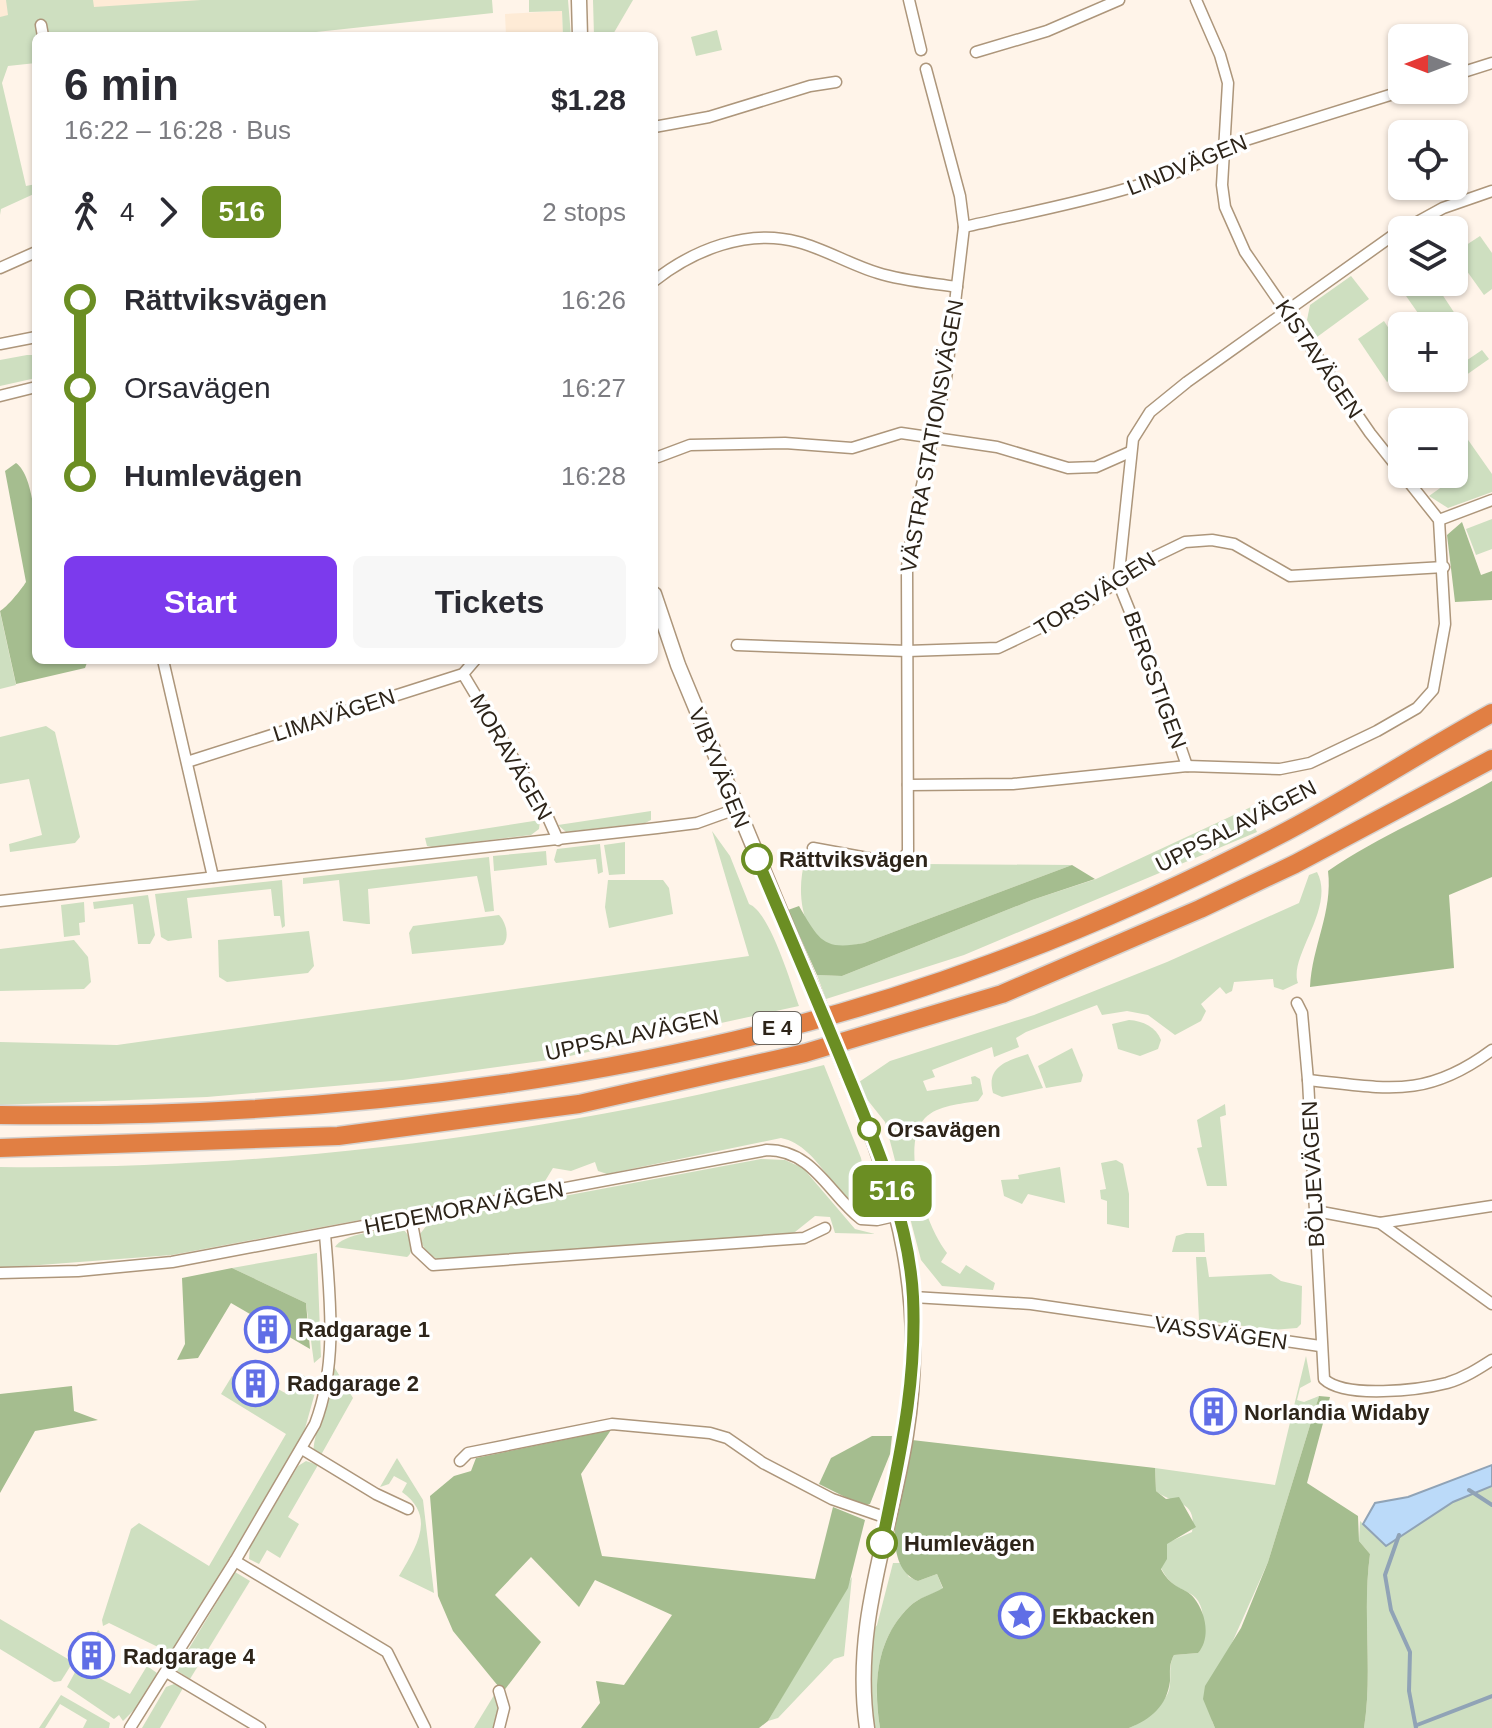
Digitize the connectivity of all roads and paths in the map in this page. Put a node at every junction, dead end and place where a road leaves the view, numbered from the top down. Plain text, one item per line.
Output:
1 (579, 0) edge
2 (909, 0) edge
3 (1119, 0) edge
4 (1196, 0) edge
5 (580, 32) edge
6 (921, 50) dead end
7 (976, 52) dead end
8 (1492, 63) edge
9 (926, 69) dead end
10 (1468, 71) edge
11 (836, 82) dead end
12 (1388, 96) edge
13 (658, 126) edge
14 (1223, 153) junction
15 (1492, 191) edge
16 (964, 227) junction
17 (32, 255) edge
18 (0, 268) edge
19 (658, 278) edge
20 (957, 287) junction
21 (1286, 310) junction
22 (32, 338) edge
23 (0, 344) edge
24 (32, 388) edge
25 (0, 396) edge
26 (934, 436) junction
27 (1130, 452) junction
28 (658, 457) dead end
29 (1492, 500) edge
30 (1439, 520) junction
31 (1444, 567) junction
32 (1118, 582) junction
33 (658, 609) edge
34 (737, 645) dead end
35 (907, 651) junction
36 (164, 664) edge
37 (472, 664) edge
38 (463, 674) junction
39 (1492, 713) edge
40 (1492, 759) edge
41 (187, 762) junction
42 (1187, 766) junction
43 (908, 785) junction
44 (736, 809) junction
45 (558, 840) junction
46 (813, 848) dead end
47 (213, 877) junction
48 (0, 901) edge
49 (1297, 1003) dead end
50 (1492, 1050) edge
51 (1308, 1080) junction
52 (0, 1115) edge
53 (0, 1148) edge
54 (1492, 1206) edge
55 (1316, 1211) junction
56 (899, 1215) junction
57 (411, 1218) junction
58 (1380, 1223) junction
59 (825, 1228) dead end
60 (325, 1234) junction
61 (0, 1273) edge
62 (913, 1297) junction
63 (1492, 1304) edge
64 (1320, 1346) junction
65 (1492, 1360) edge
66 (302, 1449) junction
67 (460, 1461) dead end
68 (408, 1509) dead end
69 (887, 1518) junction
70 (235, 1561) junction
71 (168, 1673) junction
72 (499, 1691) dead end
73 (130, 1728) edge
74 (260, 1728) edge
75 (425, 1728) edge
76 (499, 1728) edge
77 (867, 1728) edge

1 - 5 street
2 - 6 street
3 - 7 street
4 - 14 street, KISTAVÄGEN
8 - 10 street
9 - 16 street, VÄSTRA STATIONSVÄGEN
11 - 13 street
12 - 14 street, LINDVÄGEN
14 - 16 street, LINDVÄGEN
14 - 21 street, KISTAVÄGEN
15 - 21 street
16 - 20 street, VÄSTRA STATIONSVÄGEN
17 - 18 street
19 - 20 street
20 - 26 street, VÄSTRA STATIONSVÄGEN
21 - 27 street
21 - 30 street, KISTAVÄGEN
22 - 23 street
24 - 25 street
26 - 27 street
26 - 28 street
26 - 35 street, VÄSTRA STATIONSVÄGEN
27 - 32 street, BERGSTIGEN
29 - 30 street
30 - 31 street
31 - 32 street, TORSVÄGEN
31 - 42 street
32 - 35 street, TORSVÄGEN
32 - 42 street, BERGSTIGEN
33 - 44 street, VIBYVÄGEN
34 - 35 street, TORSVÄGEN
35 - 43 street, VÄSTRA STATIONSVÄGEN
36 - 41 street
37 - 38 street
38 - 41 street, LIMAVÄGEN
38 - 45 street, MORAVÄGEN
39 - 52 highway, UPPSALAVÄGEN / E 4
40 - 53 highway, E 4
41 - 47 street
42 - 43 street
43 - 46 street, VÄSTRA STATIONSVÄGEN
44 - 45 street
44 - 56 street, VIBYVÄGEN, bridge
45 - 47 street
47 - 48 street
49 - 51 street, BÖLJEVÄGEN
50 - 51 street
51 - 55 street, BÖLJEVÄGEN
54 - 58 street
55 - 58 street
55 - 64 street, BÖLJEVÄGEN
56 - 57 street, HEDEMORAVÄGEN
56 - 62 street, VIBYVÄGEN
57 - 59 street
57 - 60 street, HEDEMORAVÄGEN
58 - 63 street
60 - 61 street, HEDEMORAVÄGEN
60 - 66 street
62 - 64 street, VASSVÄGEN
62 - 69 street, VIBYVÄGEN
64 - 65 street, VASSVÄGEN
66 - 68 street
66 - 70 street
67 - 69 street
69 - 77 street, VIBYVÄGEN
70 - 71 street
70 - 75 street
71 - 73 street
71 - 74 street
72 - 76 street

